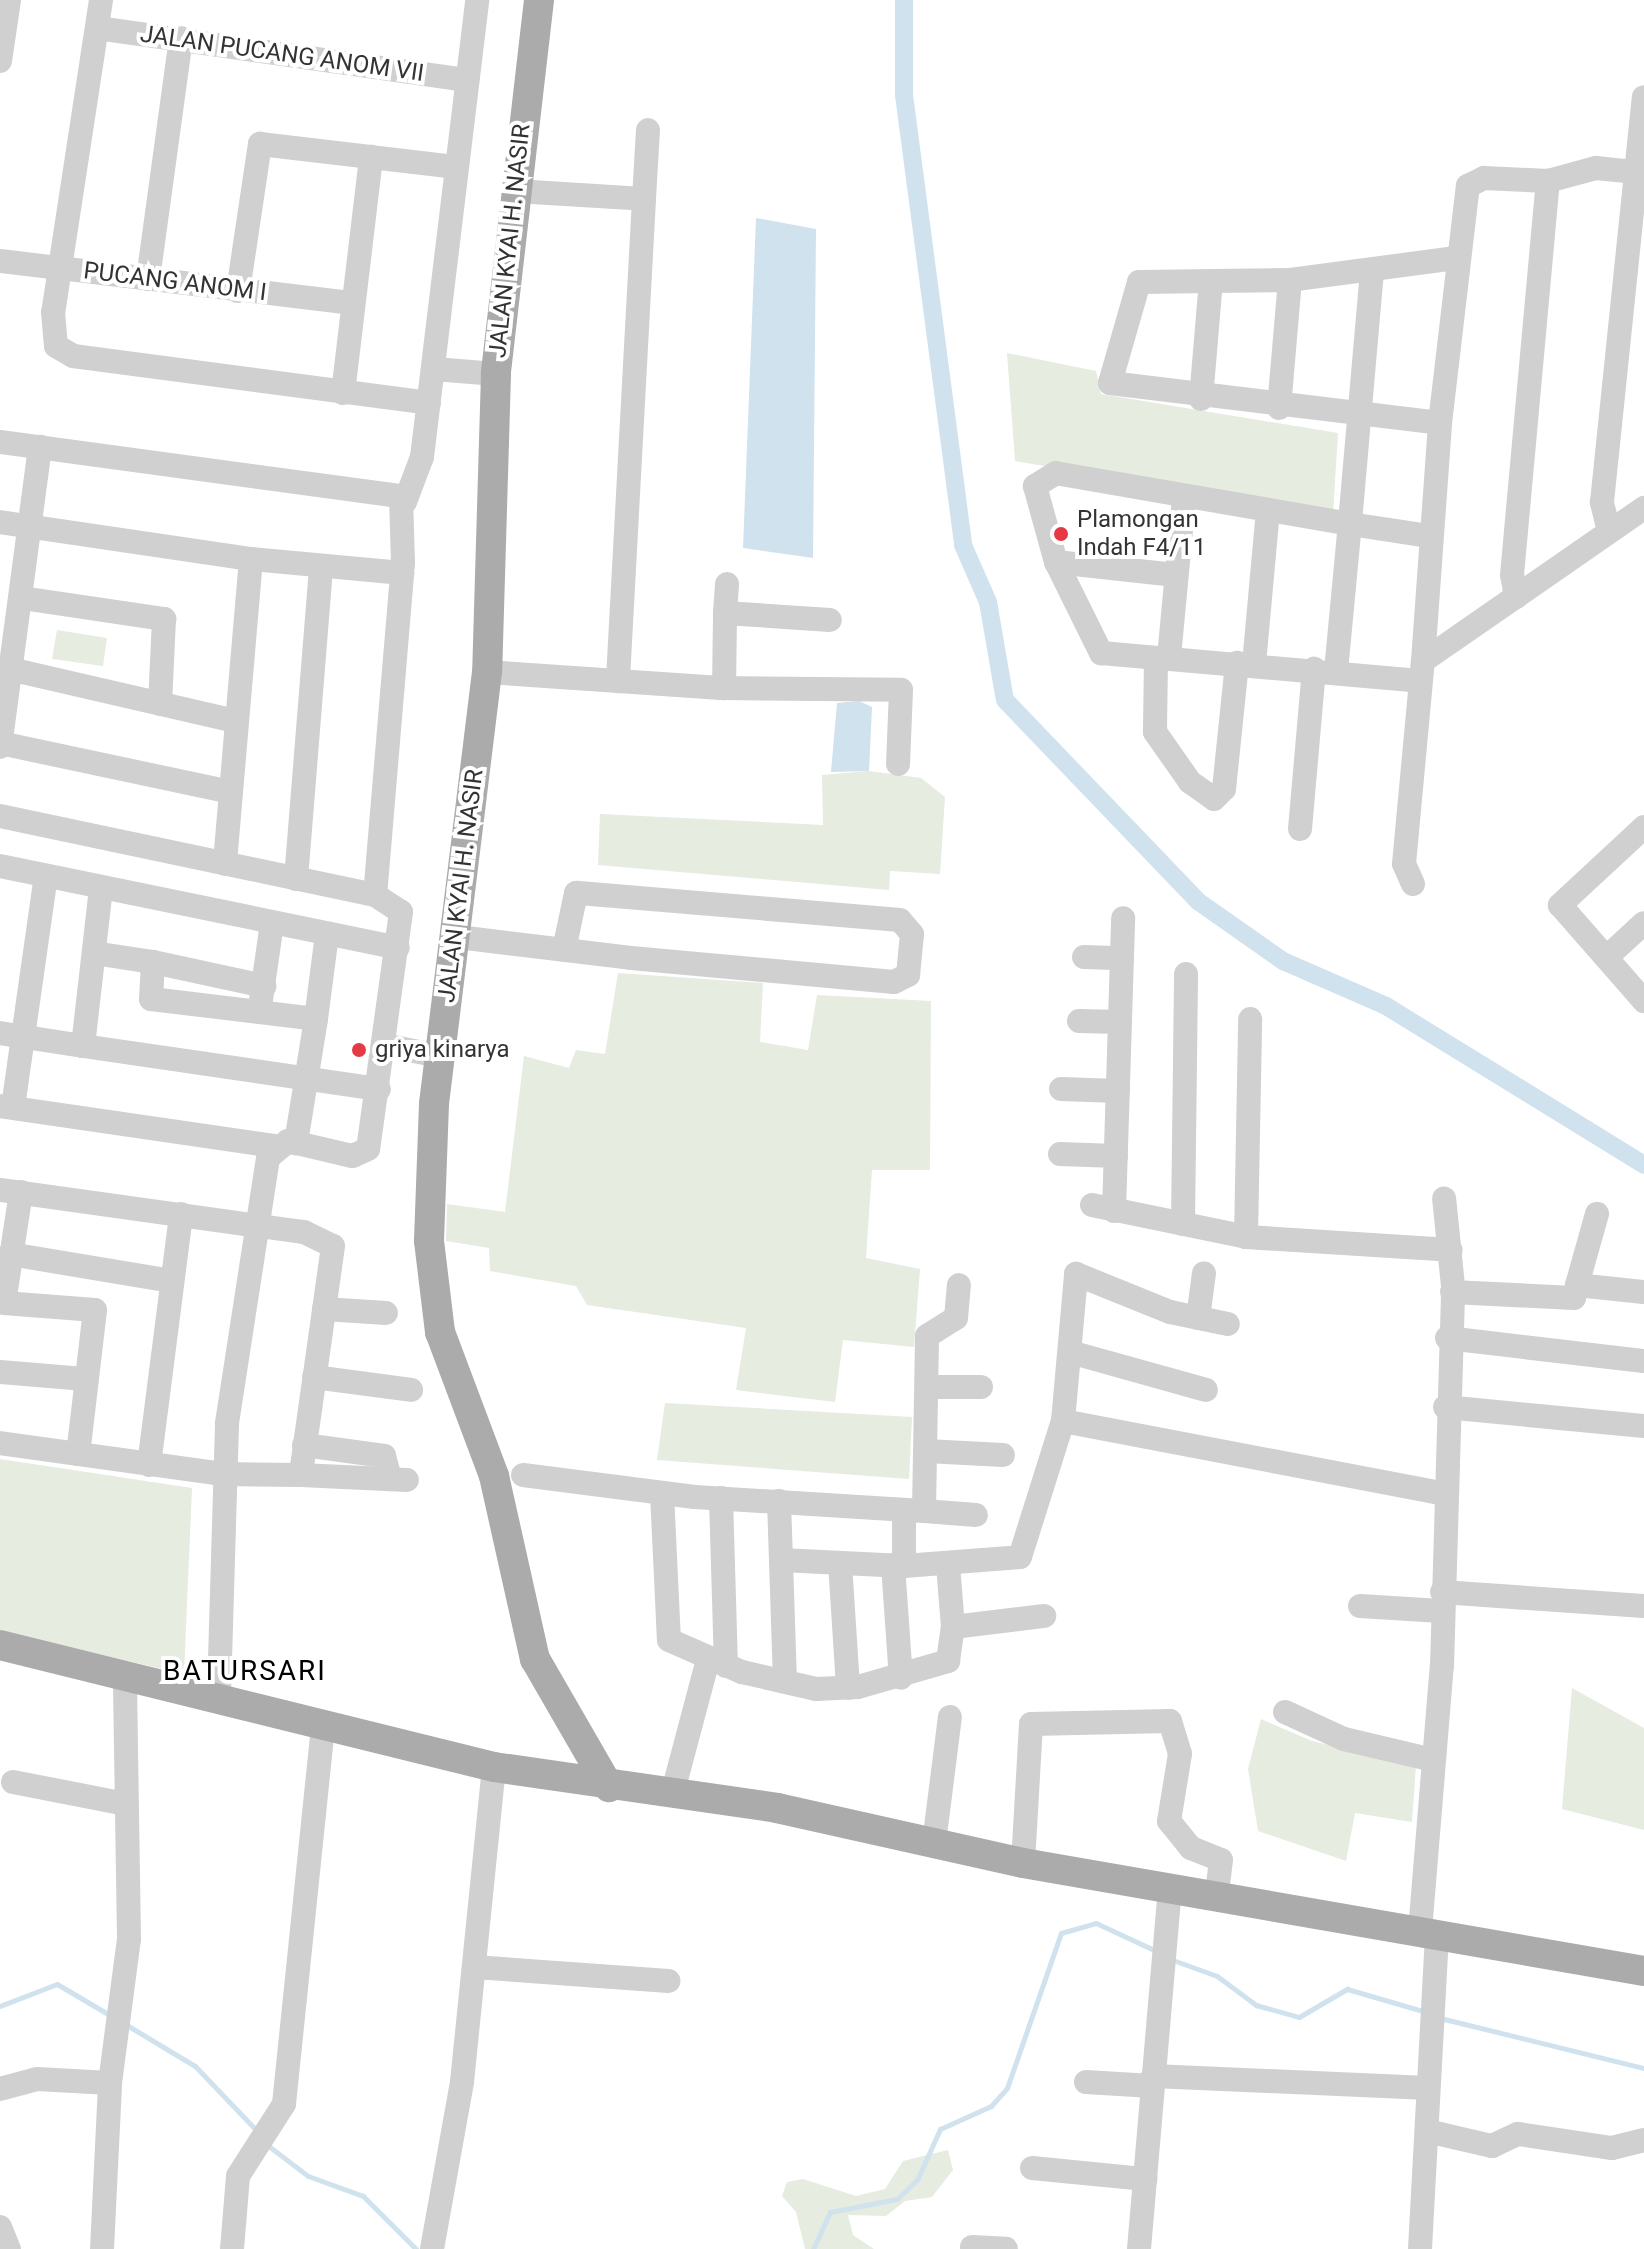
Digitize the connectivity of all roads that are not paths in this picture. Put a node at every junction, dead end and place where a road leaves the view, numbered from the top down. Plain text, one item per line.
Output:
1 (9, 0) edge
2 (101, 0) edge
3 (477, 0) edge
4 (539, 0) edge
5 (97, 28) junction
6 (181, 38) junction
7 (0, 61) edge
8 (467, 80) junction
9 (1644, 97) edge
10 (648, 130) dead end
11 (371, 157) junction
12 (455, 167) junction
13 (1640, 173) edge
14 (1548, 181) junction
15 (515, 191) junction
16 (644, 199) junction
17 (1456, 258) junction
18 (0, 261) edge
19 (61, 268) junction
20 (1372, 271) junction
21 (148, 279) junction
22 (1290, 280) junction
23 (1211, 281) junction
24 (238, 291) junction
25 (350, 303) junction
26 (434, 369) junction
27 (496, 374) junction
28 (343, 393) junction
29 (1201, 399) junction
30 (429, 403) junction
31 (1279, 408) junction
32 (1360, 415) junction
33 (1440, 423) junction
34 (0, 442) edge
35 (40, 447) junction
36 (1184, 499) junction
37 (405, 502) junction
38 (1644, 508) edge
39 (1268, 510) junction
40 (0, 522) edge
41 (1350, 524) junction
42 (31, 527) junction
43 (1609, 531) junction
44 (1428, 536) junction
45 (251, 559) junction
46 (1056, 562) junction
47 (321, 566) junction
48 (402, 573) junction
49 (1175, 575) junction
50 (727, 584) dead end
51 (1516, 597) junction
52 (22, 598) junction
53 (725, 613) junction
54 (830, 620) dead end
55 (1162, 658) junction
56 (1246, 664) junction
57 (14, 670) junction
58 (1325, 670) junction
59 (1421, 671) junction
60 (487, 672) junction
61 (618, 681) junction
62 (724, 688) junction
63 (160, 704) junction
64 (235, 721) junction
65 (0, 744) edge
66 (898, 764) dead end
67 (231, 792) junction
68 (0, 816) edge
69 (1644, 827) edge
70 (1300, 829) dead end
71 (225, 864) junction
72 (0, 866) edge
73 (46, 876) junction
74 (296, 879) junction
75 (1413, 884) dead end
76 (101, 888) junction
77 (375, 895) junction
78 (1123, 918) dead end
79 (272, 923) junction
80 (1644, 923) edge
81 (327, 934) junction
82 (458, 937) junction
83 (398, 948) junction
84 (564, 950) junction
85 (94, 953) junction
86 (1084, 957) dead end
87 (1607, 957) junction
88 (1122, 958) junction
89 (153, 962) junction
90 (1186, 974) dead end
91 (264, 986) junction
92 (1644, 1001) edge
93 (259, 1013) junction
94 (316, 1019) junction
95 (1250, 1019) dead end
96 (1079, 1021) dead end
97 (1120, 1022) junction
98 (12, 1035) edge
99 (384, 1045) junction
100 (83, 1046) junction
101 (426, 1053) junction
102 (307, 1078) junction
103 (379, 1089) junction
104 (1061, 1089) dead end
105 (1118, 1091) junction
106 (6, 1106) edge
107 (285, 1144) junction
108 (1060, 1154) dead end
109 (1116, 1156) junction
110 (10, 1191) edge
111 (1444, 1198) dead end
112 (181, 1214) junction
113 (1597, 1214) dead end
114 (1183, 1224) junction
115 (258, 1225) junction
116 (1246, 1237) junction
117 (1451, 1250) junction
118 (10, 1254) junction
119 (98, 1269) junction
120 (1204, 1273) dead end
121 (171, 1281) junction
122 (959, 1285) dead end
123 (1577, 1285) junction
124 (1452, 1292) junction
125 (1644, 1292) edge
126 (324, 1309) junction
127 (95, 1310) junction
128 (386, 1313) dead end
129 (1198, 1318) junction
130 (1228, 1324) dead end
131 (1447, 1338) junction
132 (1070, 1352) junction
133 (1644, 1361) edge
134 (0, 1372) edge
135 (314, 1377) junction
136 (85, 1379) junction
137 (927, 1387) junction
138 (981, 1387) dead end
139 (411, 1390) dead end
140 (1206, 1390) dead end
141 (1445, 1407) junction
142 (1063, 1421) junction
143 (1644, 1426) edge
144 (0, 1443) edge
145 (304, 1445) junction
146 (926, 1451) junction
147 (78, 1454) junction
148 (1003, 1455) dead end
149 (149, 1465) junction
150 (223, 1474) junction
151 (301, 1475) junction
152 (523, 1475) dead end
153 (662, 1493) junction
154 (1445, 1494) junction
155 (721, 1498) junction
156 (779, 1501) junction
157 (914, 1511) junction
158 (976, 1515) dead end
159 (781, 1560) junction
160 (840, 1563) junction
161 (948, 1565) junction
162 (899, 1566) junction
163 (1441, 1601) junction
164 (1360, 1606) dead end
165 (1644, 1606) edge
166 (1044, 1616) dead end
167 (953, 1627) junction
168 (0, 1645) edge
169 (717, 1663) junction
170 (125, 1677) junction
171 (901, 1678) junction
172 (785, 1681) junction
173 (848, 1688) junction
174 (219, 1700) junction
175 (1285, 1712) dead end
176 (950, 1717) dead end
177 (323, 1726) junction
178 (1433, 1760) junction
179 (494, 1767) junction
180 (13, 1782) dead end
181 (609, 1787) junction
182 (672, 1795) junction
183 (126, 1804) junction
184 (934, 1843) junction
185 (1023, 1863) junction
186 (1170, 1889) junction
187 (1216, 1898) junction
188 (1428, 1932) junction
189 (474, 1967) junction
190 (1644, 1971) edge
191 (668, 1981) dead end
192 (1152, 2081) junction
193 (1086, 2082) dead end
194 (110, 2083) junction
195 (1428, 2088) junction
196 (0, 2089) edge
197 (1427, 2131) junction
198 (1644, 2140) edge
199 (1032, 2168) dead end
200 (1145, 2179) junction
201 (0, 2227) edge
202 (972, 2247) dead end
203 (8, 2249) edge
204 (102, 2249) edge
205 (232, 2249) edge
206 (432, 2249) edge
207 (1006, 2249) edge
208 (1139, 2249) edge
209 (1420, 2249) edge

1 - 7 street
2 - 5 street
3 - 8 street
4 - 15 main road, JALAN KYAI H. NASIR
5 - 6 street, JALAN PUCANG ANOM VII
5 - 19 street
6 - 8 street, JALAN PUCANG ANOM VII
6 - 21 street
8 - 12 street
9 - 13 street
10 - 16 street
11 - 12 street
11 - 24 street
11 - 25 street
12 - 26 street
13 - 14 street
13 - 43 street
14 - 17 street
14 - 51 street
15 - 16 street
15 - 27 main road, JALAN KYAI H. NASIR
16 - 61 street
17 - 20 street
17 - 33 street
18 - 19 street, PUCANG ANOM I
19 - 21 street, PUCANG ANOM I
19 - 28 street
20 - 22 street
20 - 32 street
21 - 24 street, PUCANG ANOM I
22 - 23 street
22 - 31 street
23 - 29 street
23 - 29 street
24 - 25 street, PUCANG ANOM I
25 - 28 street
26 - 27 street
26 - 30 street
27 - 60 main road, JALAN KYAI H. NASIR
28 - 30 street
29 - 31 street
30 - 37 street
31 - 32 street
32 - 33 street
32 - 41 street
33 - 44 street
34 - 35 street
35 - 37 street
35 - 42 street
36 - 39 street
36 - 46 street
36 - 49 street
37 - 48 street
38 - 43 street
39 - 41 street
39 - 56 street
40 - 42 street
41 - 44 street
41 - 58 street
42 - 45 street
42 - 52 street
43 - 51 street
44 - 59 street
45 - 47 street
45 - 64 street
46 - 49 street
46 - 55 street
47 - 48 street
47 - 74 street
48 - 77 street
49 - 55 street
50 - 53 street
51 - 59 street
52 - 57 street
52 - 63 street
53 - 54 street
53 - 62 street
55 - 56 street
55 - 56 street
56 - 58 street
57 - 63 street
57 - 65 street
58 - 59 street
58 - 70 street
59 - 75 street
60 - 61 street
60 - 82 main road, JALAN KYAI H. NASIR
61 - 62 street
62 - 66 street
63 - 64 street
64 - 67 street
65 - 67 street
67 - 71 street
68 - 71 street
69 - 87 street
71 - 74 street
72 - 73 street
73 - 76 street
73 - 98 street
74 - 77 street
76 - 79 street
76 - 85 street
77 - 83 street
78 - 88 street
79 - 81 street
79 - 91 street
80 - 87 street
81 - 83 street
81 - 94 street
82 - 84 street
82 - 101 main road, JALAN KYAI H. NASIR
83 - 99 street
84 - 84 street
85 - 89 street
85 - 100 street
86 - 88 street
87 - 92 street
88 - 97 street
89 - 91 street
89 - 93 street
90 - 114 street
91 - 93 street
93 - 94 street
94 - 102 street
95 - 116 street
96 - 97 street
97 - 105 street
98 - 100 street
98 - 106 street
99 - 101 street
99 - 103 street
100 - 102 street
101 - 181 main road, JALAN KYAI H. NASIR
102 - 103 street
102 - 107 street
103 - 107 street
104 - 105 street
105 - 109 street
106 - 107 street
107 - 115 street
108 - 109 street
109 - 114 street
110 - 112 street
110 - 118 street
111 - 117 street
112 - 115 street
112 - 121 street
113 - 123 street
114 - 116 street
115 - 126 street
115 - 150 street
116 - 117 street
117 - 124 street
118 - 119 street
118 - 127 street
119 - 121 street
119 - 127 street
120 - 129 street
121 - 149 street
122 - 137 street
123 - 124 street
123 - 125 street
124 - 131 street
126 - 128 street
126 - 135 street
127 - 136 street
129 - 130 street
129 - 132 street
131 - 133 street
131 - 141 street
132 - 140 street
132 - 142 street
134 - 136 street
135 - 139 street
135 - 145 street
136 - 147 street
137 - 138 street
137 - 146 street
141 - 143 street
141 - 154 street
142 - 154 street
142 - 161 street
144 - 147 street
145 - 151 street
145 - 151 street
146 - 148 street
146 - 157 street
147 - 149 street
149 - 150 street
150 - 151 street
150 - 174 street
152 - 153 street
153 - 155 street
153 - 169 street
154 - 163 street
155 - 156 street
155 - 169 street
156 - 157 street
156 - 159 street
157 - 158 street
157 - 162 street
159 - 160 street
159 - 172 street
160 - 162 street
160 - 173 street
161 - 162 street
161 - 167 street
162 - 171 street
163 - 164 street
163 - 165 street
163 - 178 street
166 - 167 street
167 - 171 street
168 - 170 main road
169 - 172 street
169 - 182 street
170 - 174 main road
170 - 183 street
171 - 173 street
172 - 173 street
174 - 177 main road
175 - 178 street
176 - 184 street
177 - 179 main road
177 - 205 street
178 - 188 street
179 - 181 main road
179 - 189 street
180 - 183 street
181 - 182 main road
182 - 184 main road
183 - 194 street
184 - 185 main road
185 - 186 main road
185 - 187 street
186 - 187 main road
186 - 192 street
187 - 188 main road
188 - 190 main road
188 - 195 street
189 - 191 street
189 - 206 street
192 - 193 street
192 - 195 street
192 - 200 street
194 - 196 street
194 - 204 street
195 - 197 street
197 - 198 street
197 - 209 street
199 - 200 street
200 - 208 street
201 - 203 street
202 - 207 street

